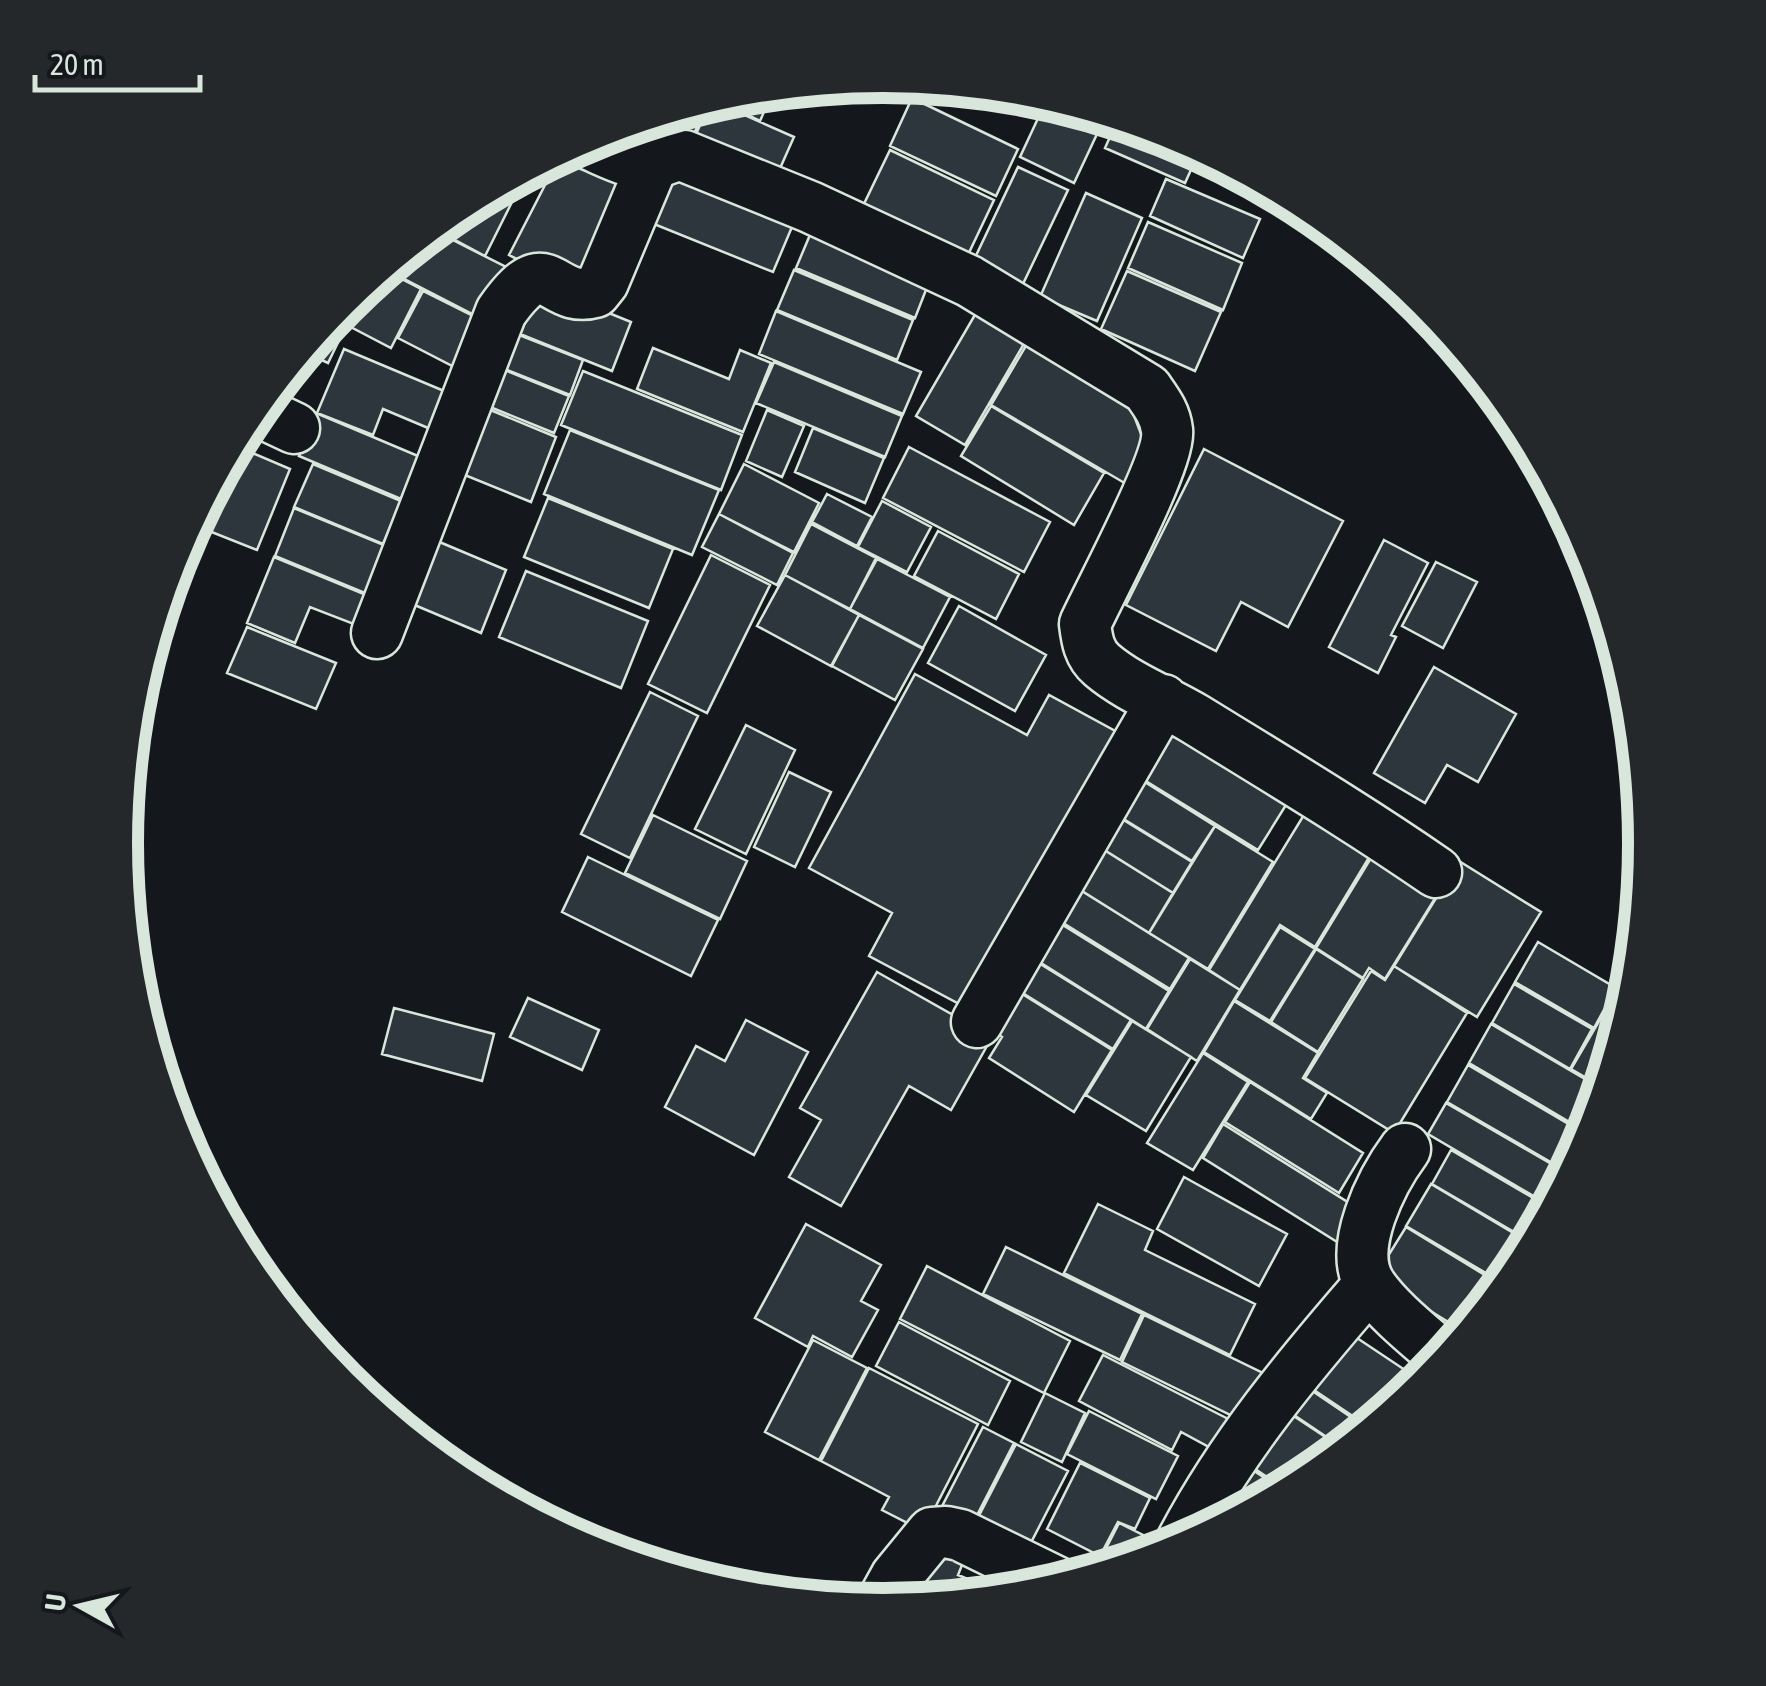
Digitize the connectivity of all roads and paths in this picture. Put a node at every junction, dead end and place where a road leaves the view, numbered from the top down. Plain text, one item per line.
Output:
1 (606, 151) edge
2 (654, 163) junction
3 (377, 633) dead end
4 (1163, 700) junction
5 (1436, 872) dead end
6 (977, 1022) dead end
7 (1405, 1149) dead end
8 (1370, 1284) junction
9 (1433, 1345) edge
10 (1192, 1521) edge
11 (1036, 1572) edge
12 (891, 1588) edge

1 - 2 street
2 - 3 street
2 - 4 street
4 - 5 street
4 - 6 street
7 - 8 street
8 - 9 street
8 - 10 street
11 - 12 street

